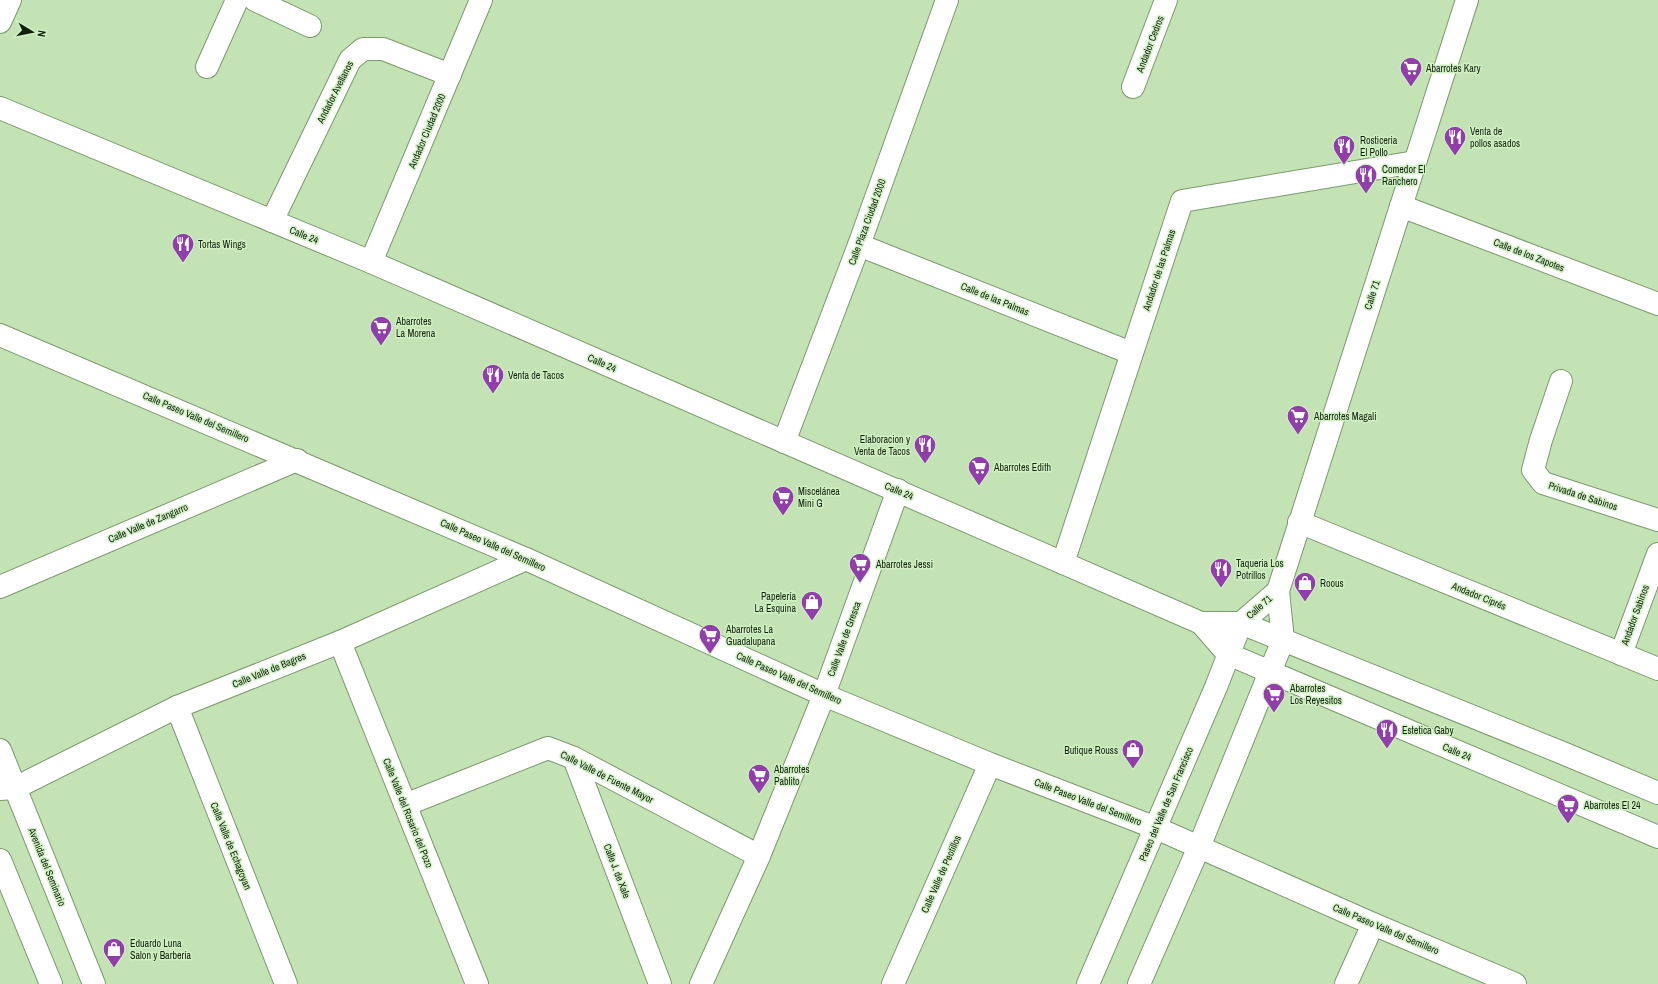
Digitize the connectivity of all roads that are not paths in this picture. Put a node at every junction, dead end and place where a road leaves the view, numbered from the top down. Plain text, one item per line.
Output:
1 (10, 0) edge
2 (237, 0) edge
3 (256, 0) edge
4 (481, 0) edge
5 (947, 0) edge
6 (1166, 0) edge
7 (1466, 0) edge
8 (0, 22) edge
9 (310, 26) dead end
10 (207, 67) dead end
11 (450, 75) junction
12 (1133, 87) dead end
13 (0, 108) edge
14 (1414, 162) junction
15 (1401, 206) junction
16 (272, 221) junction
17 (859, 245) junction
18 (371, 262) junction
19 (1658, 304) edge
20 (0, 335) edge
21 (1131, 353) junction
22 (1560, 382) dead end
23 (784, 442) junction
24 (297, 460) junction
25 (898, 490) junction
26 (1658, 520) edge
27 (1299, 522) junction
28 (1658, 554) edge
29 (526, 559) junction
30 (1063, 563) junction
31 (0, 587) edge
32 (1278, 591) junction
33 (1201, 623) junction
34 (1240, 624) junction
35 (1283, 640) junction
36 (340, 642) junction
37 (1228, 654) junction
38 (1621, 654) junction
39 (1658, 669) edge
40 (1271, 671) junction
41 (824, 695) junction
42 (176, 707) junction
43 (0, 750) edge
44 (574, 758) junction
45 (990, 764) junction
46 (8, 789) edge
47 (1658, 793) edge
48 (406, 805) junction
49 (1156, 828) junction
50 (1658, 837) edge
51 (1198, 847) junction
52 (759, 856) junction
53 (0, 860) edge
54 (1373, 924) junction
55 (51, 984) edge
56 (94, 984) edge
57 (286, 984) edge
58 (477, 984) edge
59 (660, 984) edge
60 (700, 984) edge
61 (892, 984) edge
62 (1088, 984) edge
63 (1139, 984) edge
64 (1346, 984) edge
65 (1515, 984) edge

1 - 8 street
2 - 10 street
3 - 9 street
4 - 11 street, Andador Ciudad 2000
5 - 17 street, Calle Plaza Ciudad 2000
6 - 12 street, Andador Cedros
7 - 14 street, Calle 71
11 - 16 street, Andador Avellanos
11 - 18 street, Andador Ciudad 2000
13 - 16 street, Calle 24
14 - 15 street, Calle 71
14 - 21 street, Andador de las Palmas
15 - 19 street, Calle de los Zapotes
15 - 27 street, Calle 71
16 - 18 street, Calle 24
17 - 21 street, Calle de las Palmas
17 - 23 street, Calle Plaza Ciudad 2000
18 - 23 street, Calle 24
20 - 24 street, Calle Paseo Valle del Semillero
21 - 30 street, Andador de las Palmas
22 - 26 street, Privada de Sabinos
23 - 25 street, Calle 24
24 - 29 street, Calle Paseo Valle del Semillero
24 - 31 street, Calle Valle de Zangarro
25 - 30 street, Calle 24
25 - 41 street, Calle Valle de Gresca
27 - 32 street, Calle 71
27 - 38 street, Andador Ciprés
28 - 38 street, Andador Sabinos
29 - 36 street, Calle Valle de Bagres
29 - 41 street, Calle Paseo Valle del Semillero
30 - 33 street, Calle 24
32 - 34 street, Calle 71
32 - 35 street, Calle 71
33 - 34 street, Calle 24
33 - 37 street, Calle 24
34 - 35 street, Calle 24
34 - 37 street, Paseo del Valle de San Francisco
35 - 40 street
35 - 47 street, Calle 24
36 - 42 street, Calle Valle de Bagres
36 - 48 street, Calle Valle del Rosario del Pozo
37 - 40 street, Calle 24
37 - 49 street, Paseo del Valle de San Francisco
38 - 39 street, Andador Ciprés
40 - 50 street, Calle 24
40 - 51 street
41 - 45 street, Calle Paseo Valle del Semillero
41 - 52 street, Calle Valle de Gresca
42 - 46 street, Calle Valle de Bagres
42 - 57 street, Calle Valle de Echagoyan
43 - 46 street, Avenida del Seminario
44 - 48 street, Calle Valle de Fuente Mayor
44 - 52 street, Calle Valle de Fuente Mayor
44 - 59 street, Calle J. de Xale
45 - 49 street, Calle Paseo Valle del Semillero
45 - 61 street, Calle Valle de Peotillos
46 - 56 street, Avenida del Seminario
48 - 58 street, Calle Valle del Rosario del Pozo
49 - 51 street, Calle Paseo Valle del Semillero
49 - 62 street, Paseo del Valle de San Francisco
51 - 54 street, Calle Paseo Valle del Semillero
51 - 63 street
52 - 60 street, Calle Valle de Gresca
53 - 55 street
54 - 64 street
54 - 65 street, Calle Paseo Valle del Semillero

